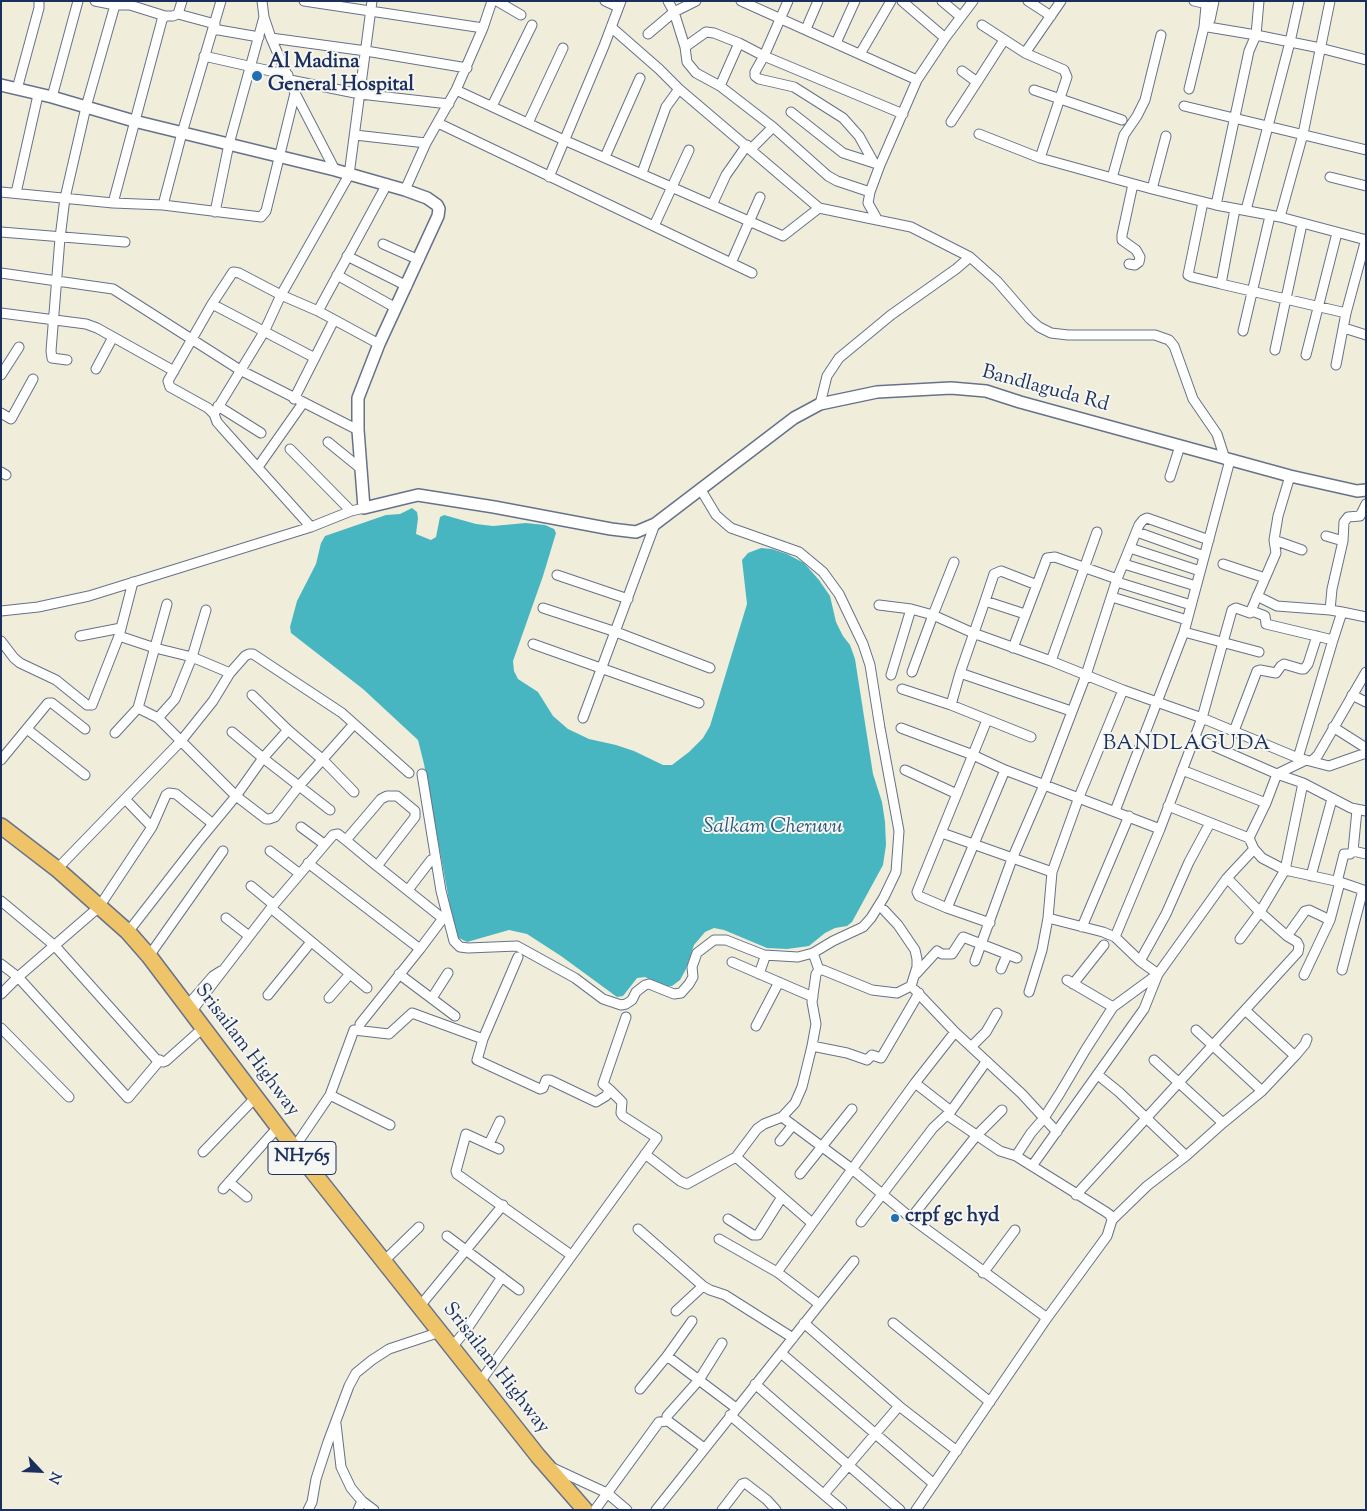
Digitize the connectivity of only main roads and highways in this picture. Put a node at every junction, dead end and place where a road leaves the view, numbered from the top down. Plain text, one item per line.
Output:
1 (1, 826) edge
2 (585, 1510) edge

1 - 2 highway, Srisailam Highway / NH765

